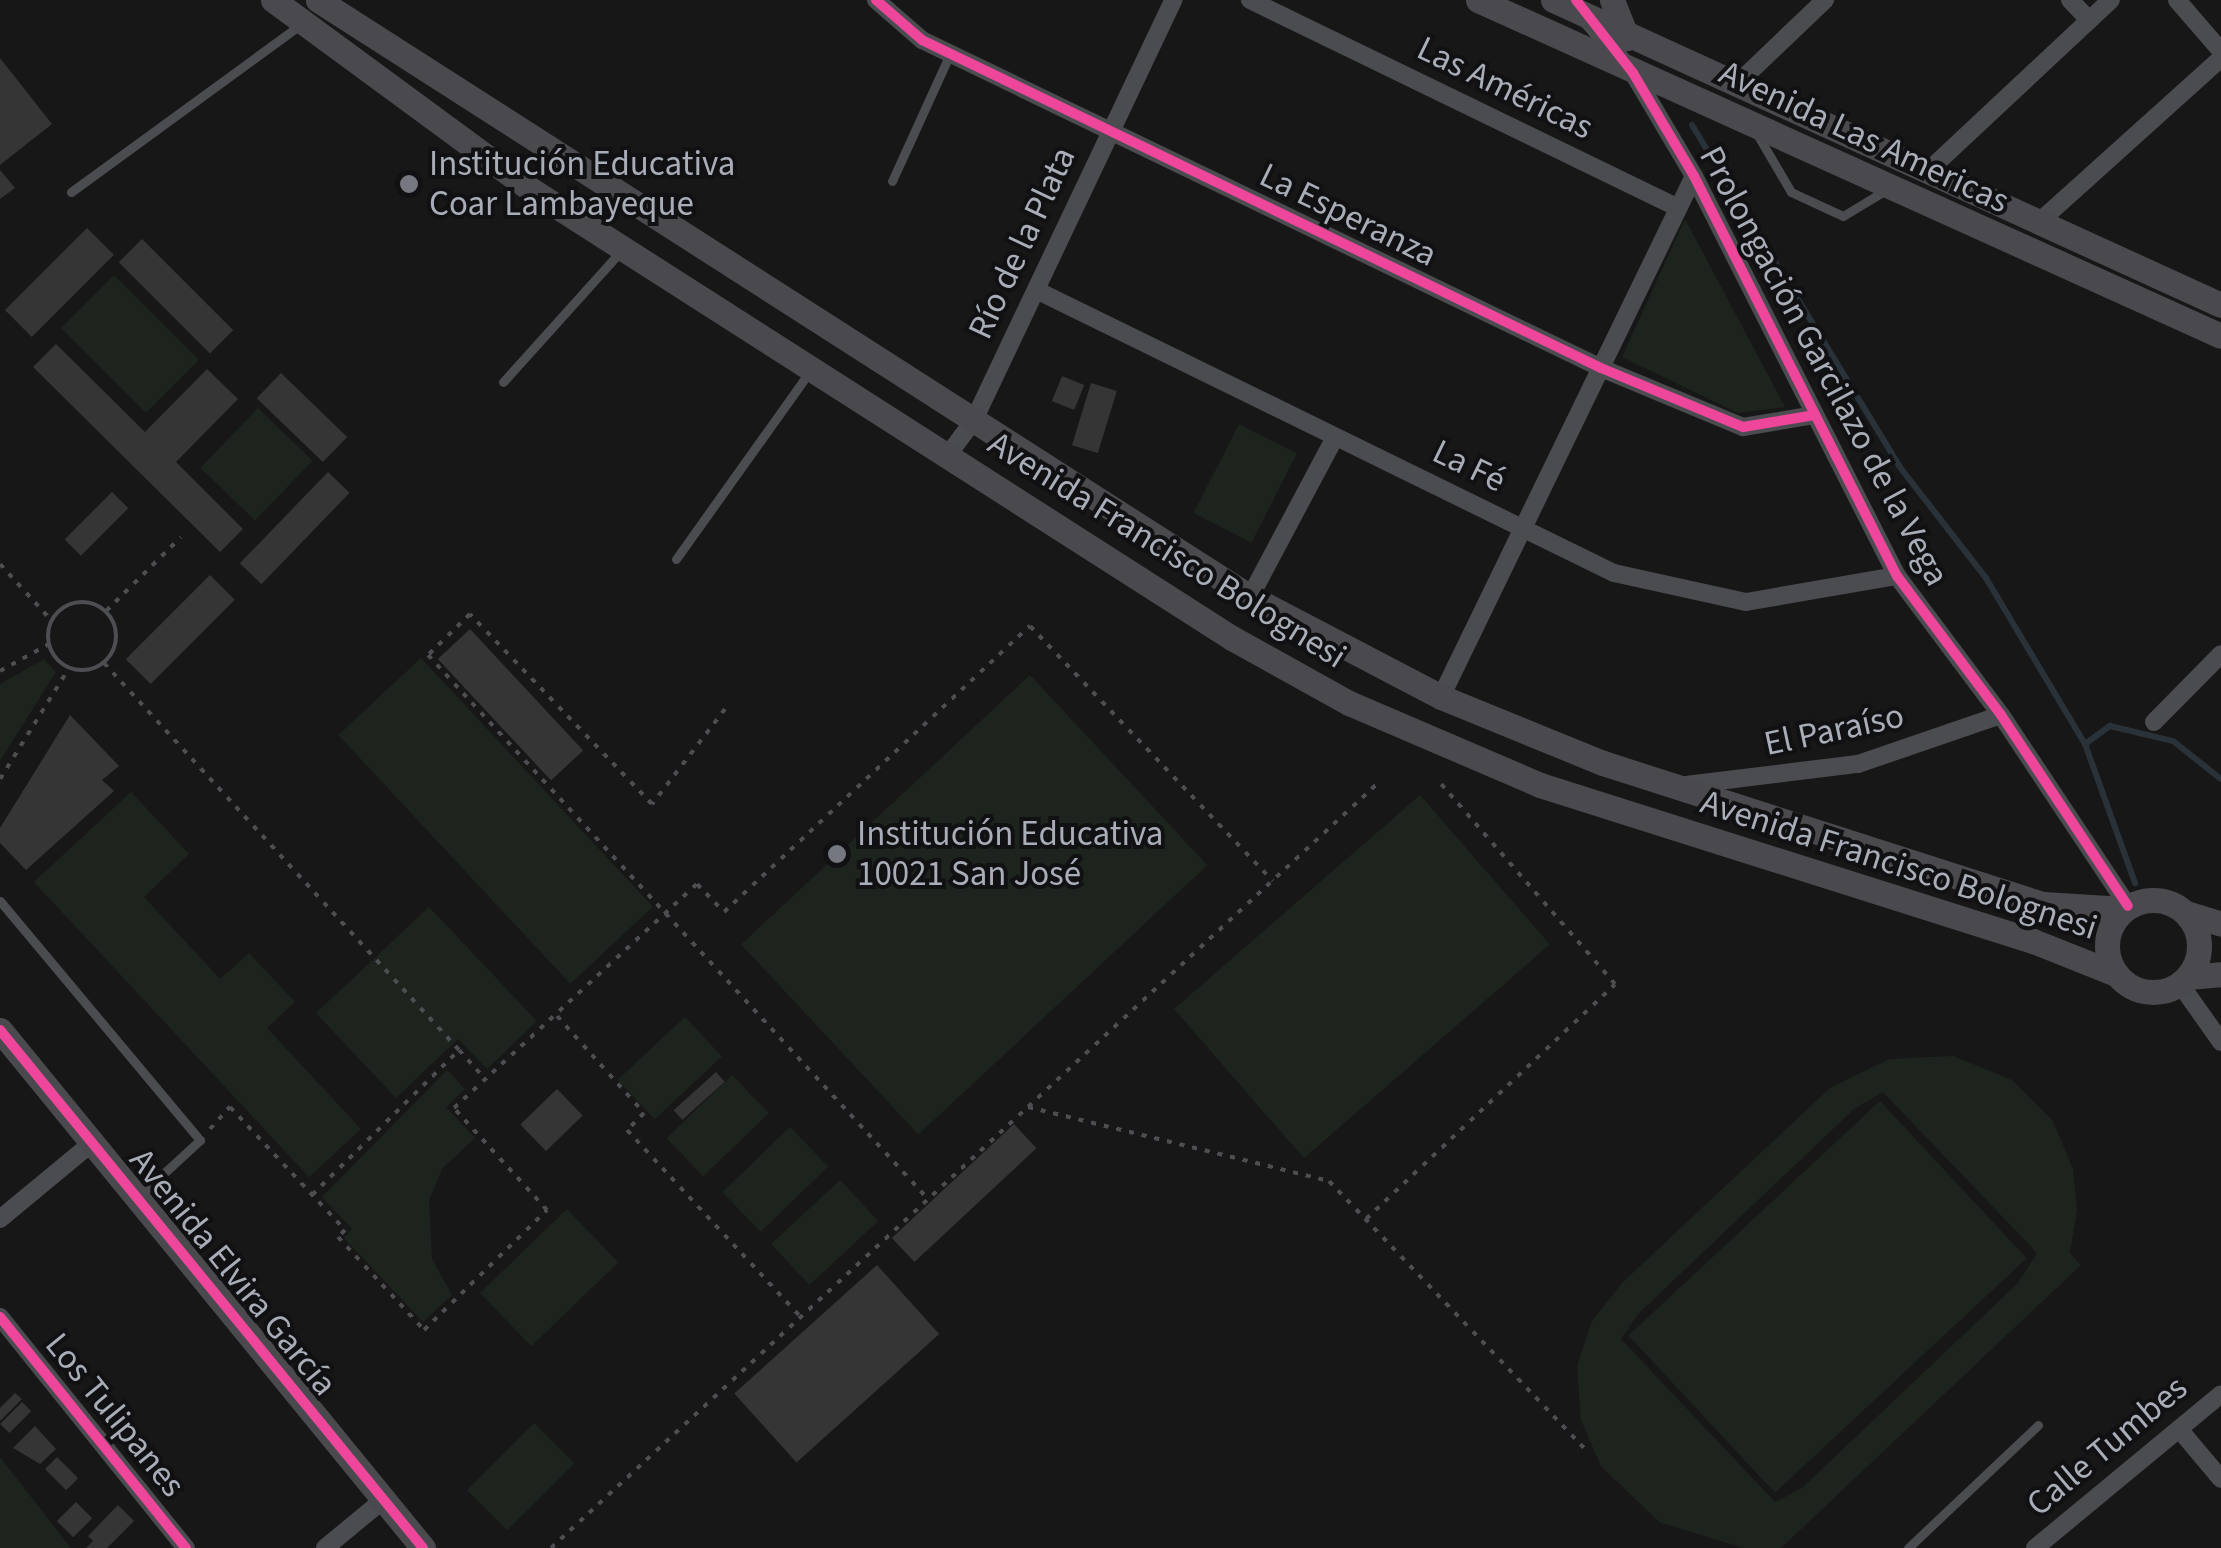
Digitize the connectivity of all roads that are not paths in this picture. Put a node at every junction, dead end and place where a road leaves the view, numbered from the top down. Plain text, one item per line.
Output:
1 (273, 0) edge
2 (318, 0) edge
3 (876, 0) edge
4 (1173, 0) edge
5 (1250, 0) edge
6 (1478, 0) edge
7 (1553, 0) edge
8 (1612, 0) edge
9 (1825, 0) edge
10 (2070, 0) edge
11 (2111, 0) edge
12 (2178, 0) edge
13 (1579, 7) edge
14 (2090, 20) junction
15 (303, 22) junction
16 (1626, 34) junction
17 (2221, 50) edge
18 (950, 54) junction
19 (2221, 58) edge
20 (1632, 73) junction
21 (1737, 84) junction
22 (1751, 123) junction
23 (1111, 132) junction
24 (1927, 172) junction
25 (1694, 176) junction
26 (892, 182) dead end
27 (1891, 188) junction
28 (71, 192) dead end
29 (1678, 208) junction
30 (2038, 222) junction
31 (623, 249) junction
32 (1036, 290) junction
33 (2221, 305) edge
34 (2221, 336) edge
35 (1601, 368) junction
36 (811, 369) junction
37 (503, 382) dead end
38 (1815, 416) junction
39 (974, 420) junction
40 (1335, 437) junction
41 (948, 455) junction
42 (1523, 528) junction
43 (676, 559) dead end
44 (1897, 576) junction
45 (1250, 597) junction
46 (2221, 654) edge
47 (1441, 697) junction
48 (2001, 716) junction
49 (2154, 722) dead end
50 (1675, 786) junction
51 (0, 901) edge
52 (2126, 908) junction
53 (2186, 914) junction
54 (2221, 924) edge
55 (2116, 974) junction
56 (2221, 974) edge
57 (2184, 980) junction
58 (0, 1030) edge
59 (2221, 1042) edge
60 (92, 1143) junction
61 (137, 1198) junction
62 (0, 1218) edge
63 (0, 1318) edge
64 (2221, 1394) edge
65 (2038, 1425) dead end
66 (2178, 1430) junction
67 (2221, 1479) edge
68 (383, 1500) junction
69 (186, 1548) edge
70 (325, 1548) edge
71 (423, 1548) edge
72 (1908, 1548) edge
73 (2035, 1548) edge

1 - 15 main road, Avenida Francisco Bolognesi
2 - 39 main road, Avenida Francisco Bolognesi
3 - 18 street, La Esperanza
4 - 23 street, Río de la Plata
5 - 29 street, Las Américas
6 - 20 main road, Avenida Las Americas
7 - 13 main road, Avenida Las Americas
8 - 16 main road
9 - 21 street
10 - 14 street
11 - 14 street
12 - 17 street
13 - 16 main road, Avenida Las Americas
13 - 20 street, Prolongación Garcilazo de la Vega
14 - 24 street
15 - 28 lane
15 - 31 main road, Avenida Francisco Bolognesi
16 - 20 main road
16 - 21 main road, Avenida Las Americas
18 - 23 street, La Esperanza
18 - 26 lane
19 - 30 street
20 - 22 main road, Avenida Las Americas
20 - 25 street, Prolongación Garcilazo de la Vega
21 - 24 main road, Avenida Las Americas
22 - 27 main road, Avenida Las Americas
22 - 27 lane
23 - 32 street, Río de la Plata
23 - 35 street, La Esperanza
24 - 30 main road, Avenida Las Americas
25 - 29 street
25 - 38 street, Prolongación Garcilazo de la Vega
27 - 34 main road, Avenida Las Americas
29 - 35 street
30 - 33 main road, Avenida Las Americas
31 - 36 main road, Avenida Francisco Bolognesi
31 - 37 lane
32 - 39 street, Río de la Plata
32 - 40 street, La Fé
35 - 38 street, La Esperanza
35 - 42 street
36 - 41 main road, Avenida Francisco Bolognesi
36 - 43 lane
38 - 44 street, Prolongación Garcilazo de la Vega
39 - 41 street, Río de la Plata
39 - 45 main road, Avenida Francisco Bolognesi
40 - 42 street, La Fé
40 - 45 street
41 - 55 main road, Avenida Francisco Bolognesi
42 - 44 street, La Fé
42 - 47 street
44 - 48 street, Prolongación Garcilazo de la Vega
45 - 47 main road, Avenida Francisco Bolognesi
46 - 49 street
47 - 50 main road, Avenida Francisco Bolognesi
48 - 50 street, El Paraíso
48 - 52 street, Prolongación Garcilazo de la Vega
50 - 52 main road, Avenida Francisco Bolognesi
51 - 61 lane
52 - 53 main road
52 - 55 main road
53 - 54 main road
53 - 57 main road
55 - 57 main road
56 - 57 main road
57 - 59 street
58 - 60 main road, Avenida Elvira García
60 - 61 main road, Avenida Elvira García
60 - 62 street
61 - 68 main road, Avenida Elvira García
63 - 69 street, Los Tulipanes
64 - 66 street, Calle Tumbes
65 - 72 lane
66 - 67 street
66 - 73 street, Calle Tumbes
68 - 70 street
68 - 71 main road, Avenida Elvira García

